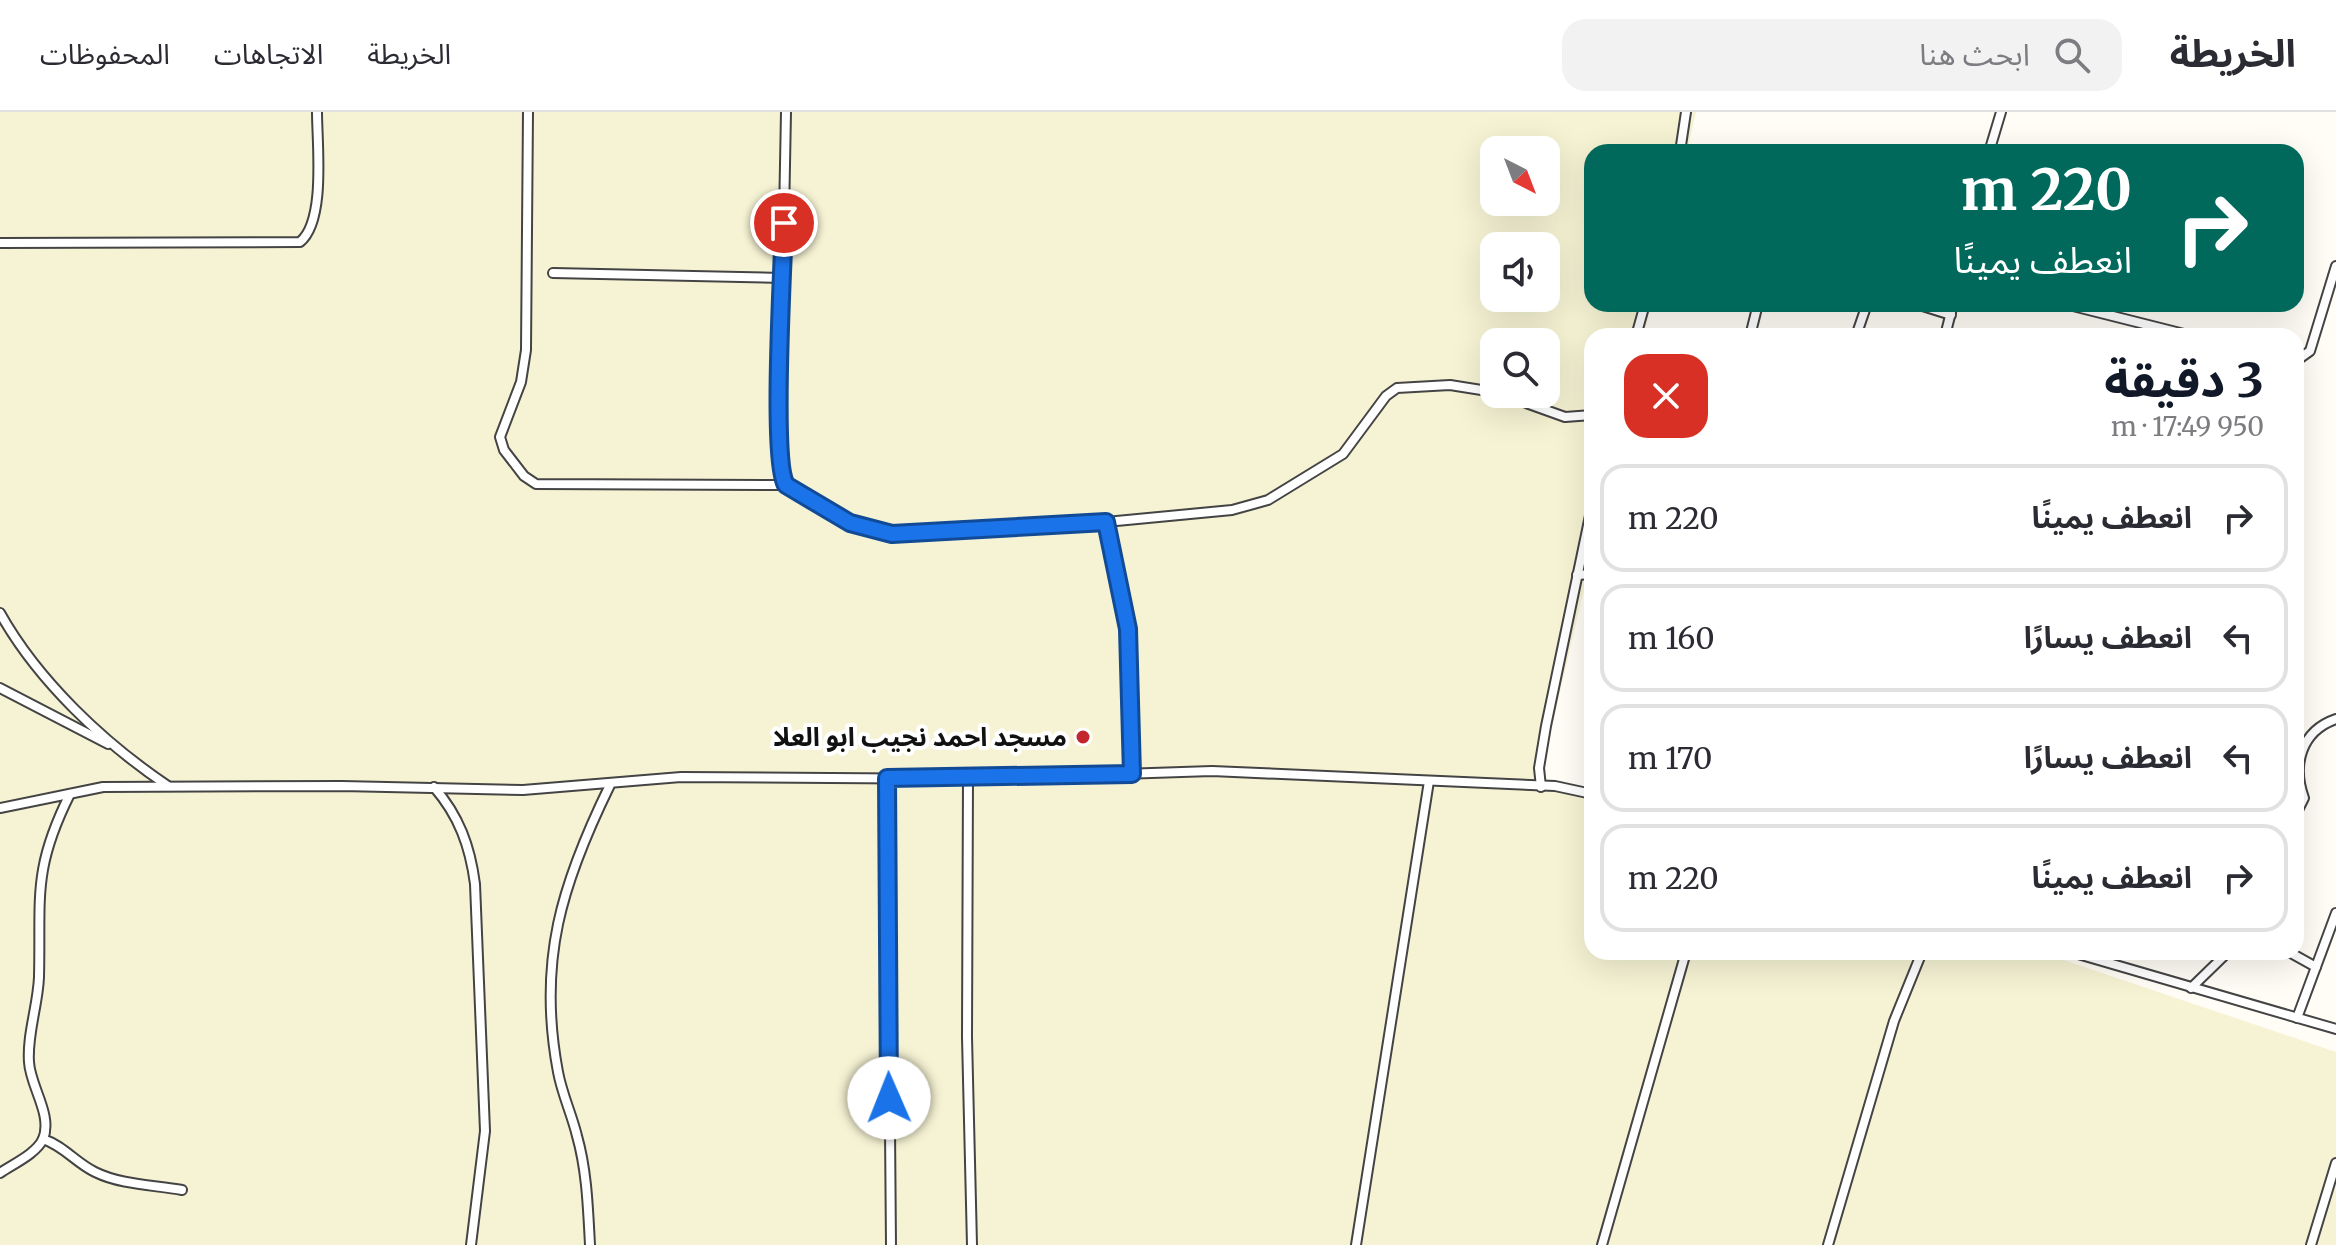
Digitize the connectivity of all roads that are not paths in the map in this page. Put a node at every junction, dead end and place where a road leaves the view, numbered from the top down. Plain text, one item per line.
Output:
1 (317, 112) edge
2 (528, 112) edge
3 (786, 112) edge
4 (1686, 112) edge
5 (2001, 112) edge
6 (1681, 144) edge
7 (1991, 144) edge
8 (0, 243) edge
9 (2336, 266) edge
10 (553, 273) dead end
11 (783, 278) junction
12 (1941, 312) edge
13 (1952, 312) edge
14 (2097, 312) edge
15 (1951, 315) junction
16 (1947, 328) edge
17 (2160, 328) edge
18 (2304, 355) edge
19 (1480, 390) edge
20 (1540, 408) edge
21 (1584, 418) edge
22 (786, 485) junction
23 (1106, 522) junction
24 (1584, 543) edge
25 (1577, 575) junction
26 (1584, 575) edge
27 (0, 613) edge
28 (0, 688) edge
29 (2336, 719) edge
30 (2304, 746) edge
31 (116, 748) junction
32 (1132, 774) junction
33 (887, 778) junction
34 (968, 779) junction
35 (1429, 781) junction
36 (610, 785) junction
37 (169, 787) junction
38 (434, 787) junction
39 (1541, 787) junction
40 (1584, 792) edge
41 (70, 794) junction
42 (0, 808) edge
43 (2336, 913) edge
44 (1684, 960) edge
45 (1919, 960) edge
46 (2098, 960) edge
47 (2220, 960) edge
48 (2303, 960) edge
49 (2316, 967) junction
50 (2191, 988) junction
51 (2297, 1018) junction
52 (2336, 1029) edge
53 (43, 1139) junction
54 (2336, 1163) edge
55 (0, 1173) edge
56 (182, 1190) dead end
57 (471, 1245) edge
58 (590, 1245) edge
59 (891, 1245) edge
60 (972, 1245) edge
61 (1356, 1245) edge
62 (1602, 1245) edge
63 (1828, 1245) edge
64 (2311, 1245) edge

1 - 8 street
2 - 22 street
3 - 11 street
4 - 6 street
5 - 7 street
9 - 18 street
10 - 11 street
11 - 22 street
12 - 15 street
13 - 15 street
14 - 17 street
15 - 16 street
19 - 23 street
20 - 21 street
22 - 23 street
23 - 32 street
24 - 25 street
25 - 26 street
25 - 39 street
27 - 31 street
28 - 31 street
29 - 30 street
31 - 37 street
32 - 34 street
32 - 35 street
33 - 34 street
33 - 36 street
33 - 59 street
34 - 60 street
35 - 39 street
35 - 61 street
36 - 38 street
36 - 58 street
37 - 38 street
37 - 41 street
38 - 57 street
39 - 40 street
41 - 42 street
41 - 53 street
43 - 49 street
44 - 62 street
45 - 63 street
46 - 50 street
47 - 50 street
48 - 49 street
49 - 51 street
50 - 51 street
51 - 52 street
53 - 55 street
53 - 56 street
54 - 64 street

